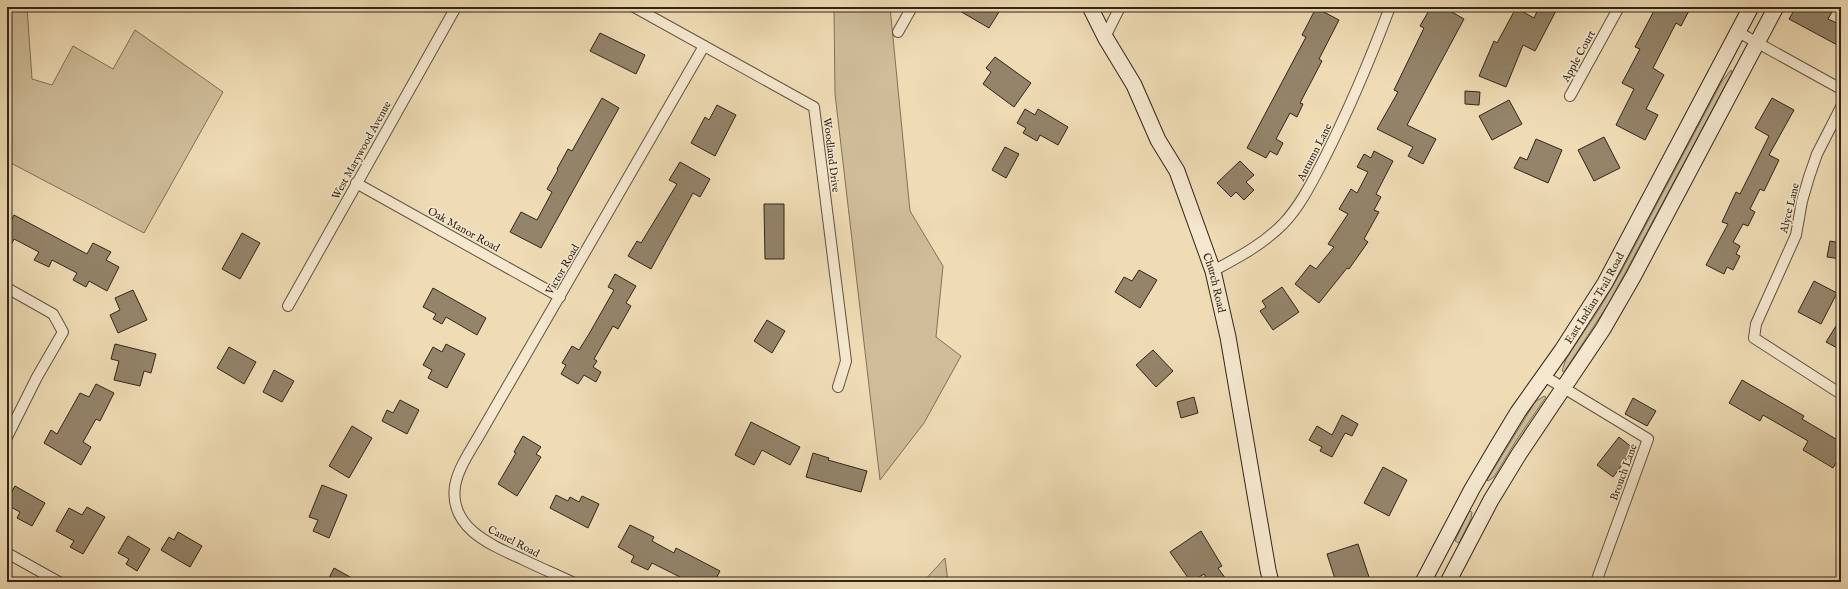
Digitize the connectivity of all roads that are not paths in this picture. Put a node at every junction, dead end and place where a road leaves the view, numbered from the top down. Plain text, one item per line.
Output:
1 (456, 7) edge
2 (634, 7) edge
3 (912, 7) edge
4 (1090, 7) edge
5 (1120, 7) edge
6 (1390, 7) edge
7 (1619, 7) edge
8 (1751, 7) edge
9 (1776, 7) edge
10 (898, 32) dead end
11 (1738, 32) junction
12 (1105, 37) junction
13 (1758, 43) junction
14 (704, 46) junction
15 (1841, 89) edge
16 (1570, 96) dead end
17 (1841, 106) edge
18 (356, 183) junction
19 (1213, 272) junction
20 (7, 288) edge
21 (560, 296) junction
22 (288, 306) dead end
23 (1544, 376) junction
24 (838, 387) dead end
25 (1563, 387) junction
26 (1841, 394) edge
27 (7, 437) edge
28 (457, 508) joint
29 (7, 553) edge
30 (59, 582) edge
31 (572, 582) edge
32 (1272, 582) edge
33 (1423, 582) edge
34 (1448, 582) edge
35 (1596, 582) edge

1 - 18 street, West Marywood Avenue
2 - 14 street, Woodland Drive
3 - 10 street
4 - 12 main road, Church Road
5 - 12 street
6 - 19 street, Autumn Lane
7 - 16 street, Apple Court
8 - 11 main road, East Indian Trail Road
9 - 13 main road, East Indian Trail Road
11 - 13 street
11 - 23 main road, East Indian Trail Road
12 - 19 main road, Church Road
13 - 15 street
13 - 25 main road, East Indian Trail Road
14 - 21 street, Victor Road
14 - 24 street, Woodland Drive
17 - 26 street, Alyce Lane
18 - 21 street, Oak Manor Road
18 - 22 street, West Marywood Avenue
19 - 32 main road, Church Road
20 - 27 street
21 - 28 street, Victor Road
23 - 25 street, Brouch Lane
23 - 33 main road, East Indian Trail Road
25 - 34 main road, East Indian Trail Road
25 - 35 street, Brouch Lane
28 - 31 street, Camel Road
29 - 30 street

